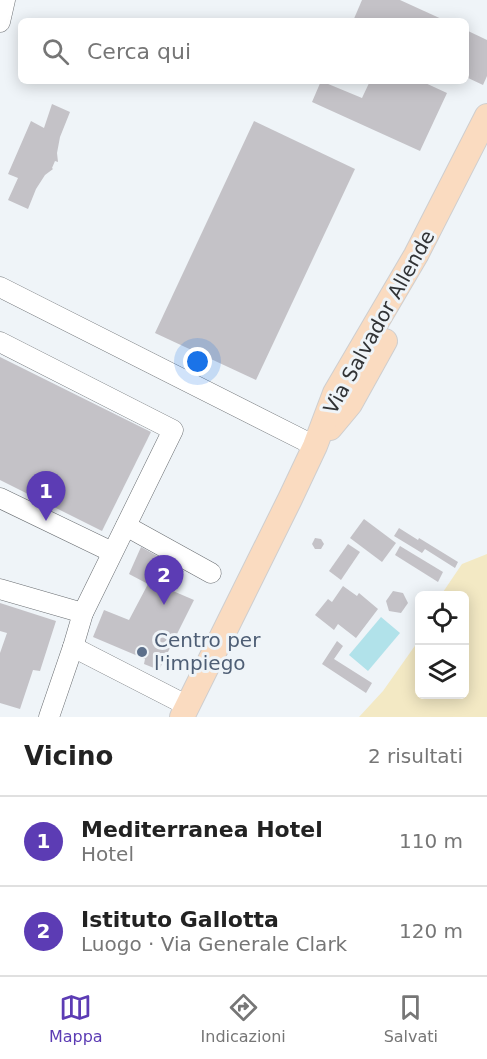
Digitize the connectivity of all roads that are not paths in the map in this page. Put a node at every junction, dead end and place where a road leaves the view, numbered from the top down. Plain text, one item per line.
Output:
1 (5, 0) edge
2 (0, 22) edge
3 (487, 116) edge
4 (487, 149) edge
5 (0, 287) edge
6 (0, 342) edge
7 (315, 446) junction
8 (0, 498) edge
9 (126, 526) junction
10 (112, 552) junction
11 (211, 573) dead end
12 (0, 589) edge
13 (83, 613) junction
14 (73, 647) junction
15 (185, 712) edge
16 (50, 717) edge

1 - 2 street
3 - 7 main road, Via Salvador Allende
4 - 7 main road, Via Salvador Allende
5 - 7 street
6 - 9 street
7 - 15 main road
8 - 10 street
9 - 10 street
9 - 11 street
10 - 13 street
12 - 13 street
13 - 14 street
14 - 15 street
14 - 16 street

